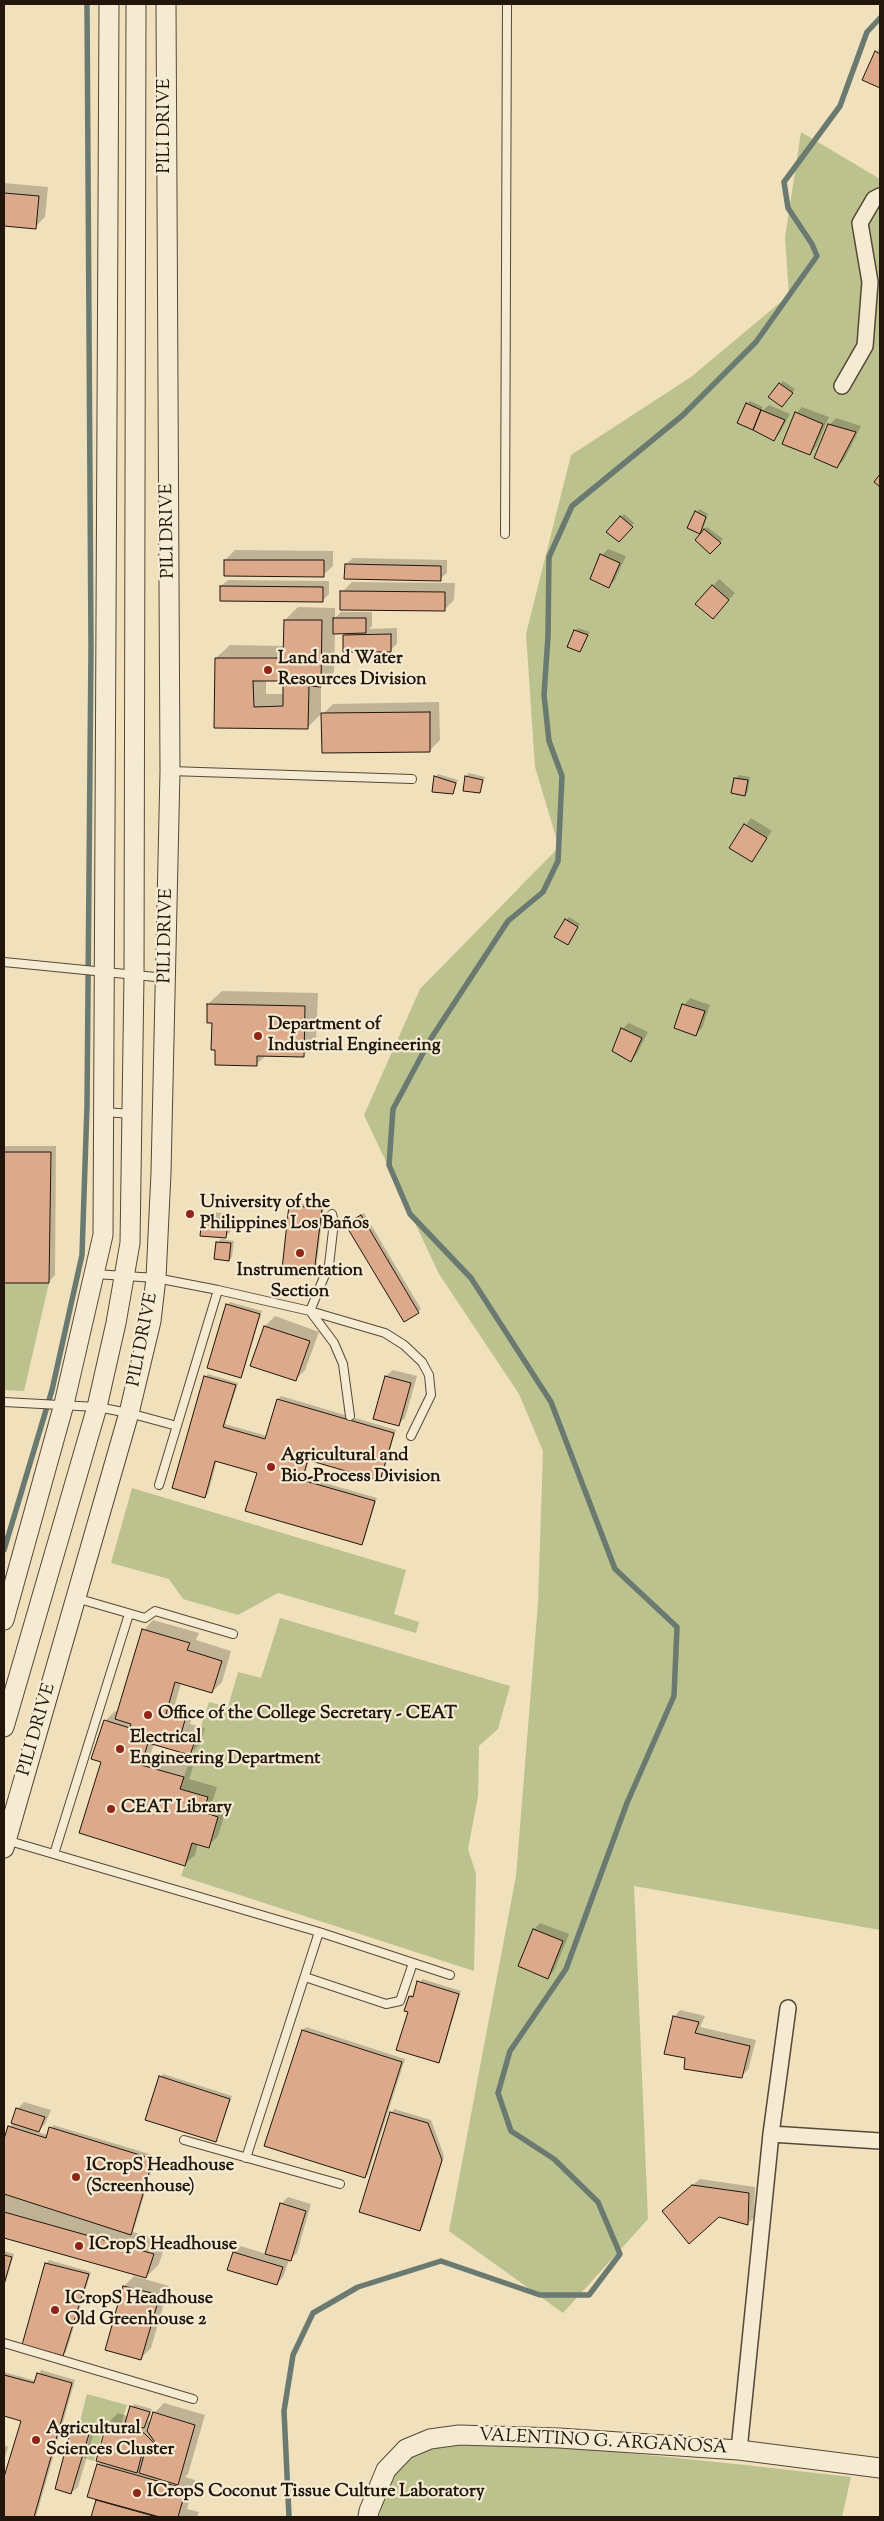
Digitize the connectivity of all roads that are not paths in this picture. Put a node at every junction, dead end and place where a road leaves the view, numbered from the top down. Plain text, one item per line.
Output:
1 (109, 4) edge
2 (136, 4) edge
3 (166, 4) edge
4 (508, 4) edge
5 (880, 196) edge
6 (842, 386) dead end
7 (505, 534) dead end
8 (170, 771) junction
9 (412, 779) dead end
10 (4, 962) edge
11 (99, 973) junction
12 (134, 976) junction
13 (166, 978) junction
14 (104, 1112) junction
15 (132, 1114) junction
16 (332, 1214) dead end
17 (95, 1274) junction
18 (125, 1276) junction
19 (156, 1278) junction
20 (218, 1290) junction
21 (310, 1311) junction
22 (4, 1402) edge
23 (64, 1404) junction
24 (97, 1407) junction
25 (129, 1412) junction
26 (350, 1416) dead end
27 (177, 1426) junction
28 (411, 1436) dead end
29 (160, 1485) dead end
30 (76, 1598) junction
31 (129, 1614) junction
32 (4, 1620) edge
33 (233, 1634) dead end
34 (4, 1727) edge
35 (5, 1844) edge
36 (54, 1854) junction
37 (319, 1932) junction
38 (414, 1964) junction
39 (450, 1976) dead end
40 (305, 1977) junction
41 (788, 2008) dead end
42 (771, 2134) junction
43 (184, 2140) dead end
44 (880, 2141) edge
45 (246, 2158) junction
46 (340, 2184) dead end
47 (4, 2344) edge
48 (193, 2399) dead end
49 (739, 2450) junction
50 (880, 2468) edge
51 (368, 2517) edge

1 - 11 street
2 - 12 street
3 - 8 street, PILI DRIVE
4 - 7 lane
5 - 6 street
8 - 9 lane
8 - 13 street, PILI DRIVE
10 - 11 lane
11 - 12 lane
11 - 14 street
12 - 13 lane
12 - 15 street
13 - 19 street, PILI DRIVE
14 - 15 lane
14 - 17 street
15 - 18 street
16 - 21 lane
17 - 18 lane
17 - 23 street
18 - 19 lane
18 - 24 street
19 - 20 lane
19 - 25 street, PILI DRIVE
20 - 21 lane
20 - 27 lane
21 - 26 lane
21 - 28 lane
22 - 23 lane
23 - 24 lane
23 - 32 street
24 - 25 lane
24 - 34 street
25 - 27 lane
25 - 30 street, PILI DRIVE
27 - 29 lane
30 - 31 lane
30 - 35 street, PILI DRIVE
31 - 33 lane
31 - 36 lane
35 - 36 lane
36 - 37 lane
37 - 38 lane
37 - 40 lane
38 - 39 lane
38 - 40 lane
40 - 45 lane
41 - 42 street
42 - 44 street
42 - 49 street
43 - 45 lane
45 - 46 lane
47 - 48 lane
49 - 50 street, VALENTINO G. ARGAÑOSA
49 - 51 street, VALENTINO G. ARGAÑOSA

